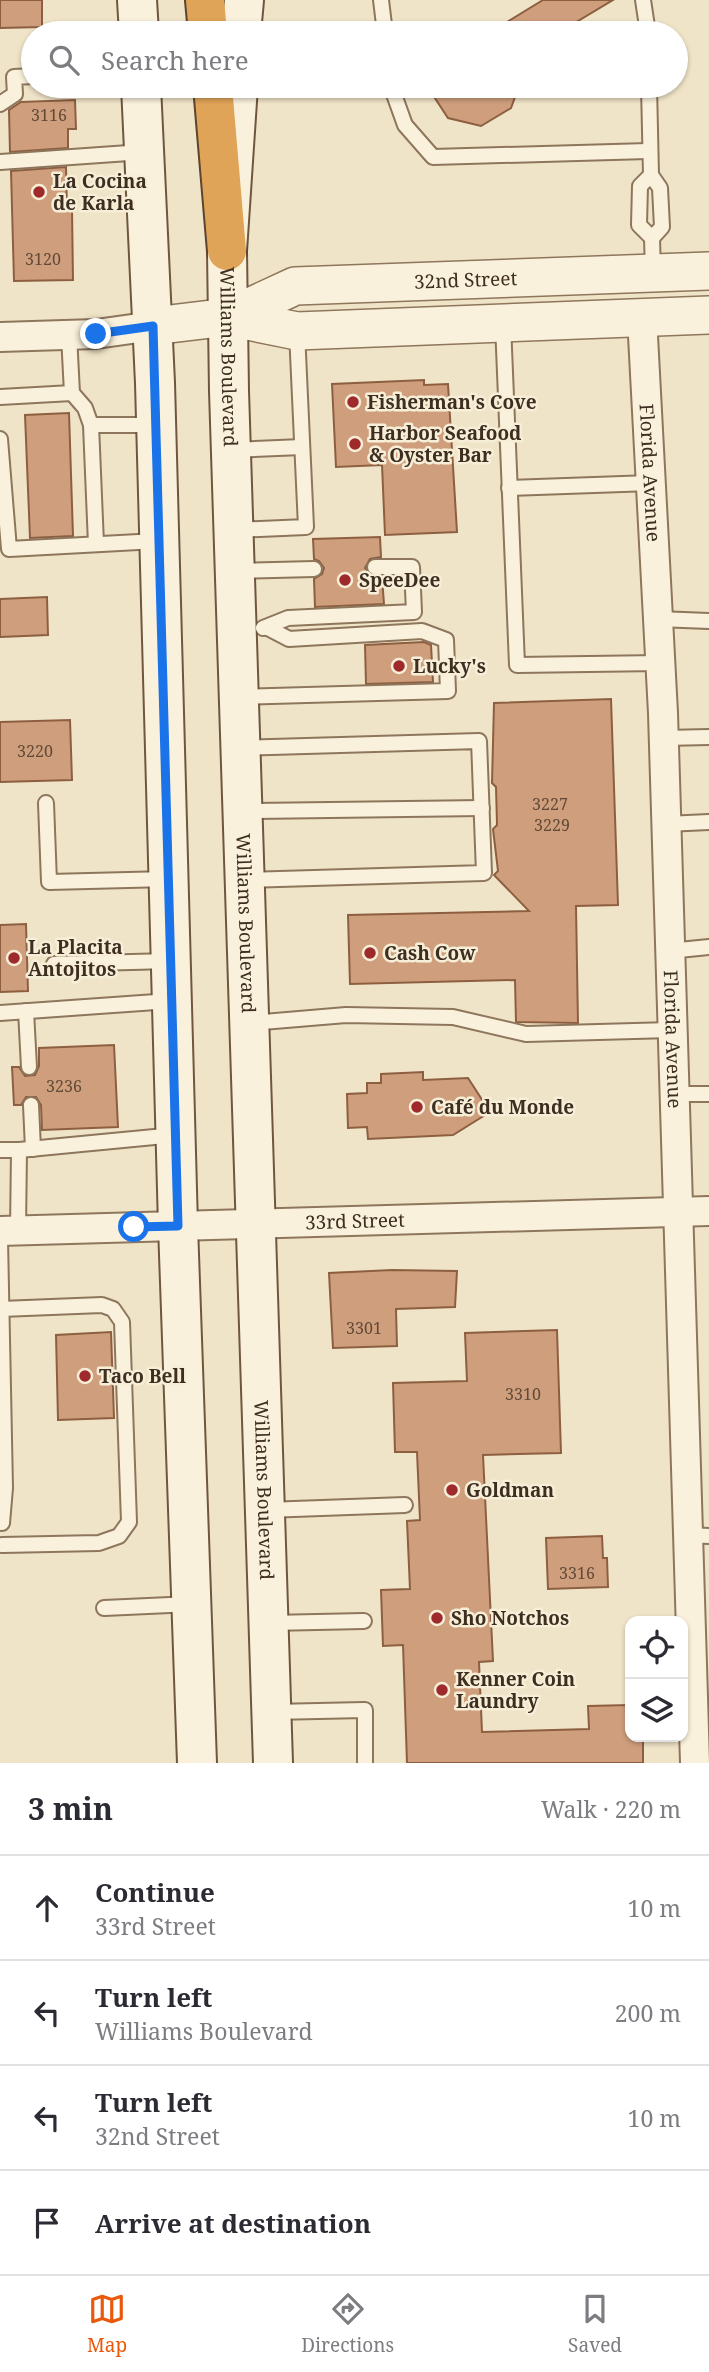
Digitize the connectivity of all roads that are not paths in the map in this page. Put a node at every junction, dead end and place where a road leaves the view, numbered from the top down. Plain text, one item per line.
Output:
1 (137, 0) edge
2 (205, 0) edge
3 (244, 0) edge
4 (381, 0) edge
5 (643, 0) edge
6 (138, 21) edge
7 (207, 21) edge
8 (243, 21) edge
9 (383, 21) edge
10 (646, 21) edge
11 (21, 77) edge
12 (142, 98) edge
13 (213, 98) edge
14 (237, 98) edge
15 (395, 98) edge
16 (649, 98) edge
17 (0, 104) edge
18 (648, 151) junction
19 (145, 152) junction
20 (0, 162) edge
21 (651, 175) junction
22 (227, 251) junction
23 (652, 256) junction
24 (709, 271) edge
25 (709, 315) edge
26 (228, 317) junction
27 (642, 317) junction
28 (503, 323) junction
29 (153, 326) junction
30 (297, 331) junction
31 (69, 334) junction
32 (0, 337) edge
33 (72, 393) junction
34 (0, 397) edge
35 (91, 425) junction
36 (157, 425) junction
37 (0, 439) edge
38 (302, 447) junction
39 (230, 450) junction
40 (651, 483) junction
41 (509, 488) junction
42 (233, 530) junction
43 (160, 541) junction
44 (96, 544) junction
45 (375, 567) dead end
46 (314, 569) dead end
47 (234, 571) junction
48 (658, 619) junction
49 (709, 621) edge
50 (252, 629) junction
51 (660, 663) junction
52 (238, 697) junction
53 (709, 737) edge
54 (664, 738) junction
55 (240, 748) junction
56 (47, 803) dead end
57 (482, 808) junction
58 (242, 811) junction
59 (709, 822) edge
60 (666, 824) junction
61 (169, 879) junction
62 (244, 880) junction
63 (709, 947) edge
64 (669, 951) junction
65 (171, 961) junction
66 (54, 964) dead end
67 (172, 1000) junction
68 (26, 1011) junction
69 (0, 1013) edge
70 (248, 1023) junction
71 (671, 1030) junction
72 (29, 1067) dead end
73 (673, 1094) junction
74 (709, 1094) edge
75 (31, 1105) dead end
76 (176, 1135) junction
77 (26, 1149) junction
78 (0, 1150) edge
79 (709, 1211) edge
80 (676, 1212) junction
81 (255, 1223) junction
82 (178, 1226) junction
83 (6, 1234) edge
84 (1, 1309) edge
85 (405, 1505) dead end
86 (264, 1510) junction
87 (2, 1523) dead end
88 (698, 1536) edge
89 (2, 1545) dead end
90 (193, 1604) junction
91 (104, 1608) dead end
92 (364, 1621) dead end
93 (268, 1623) junction
94 (701, 1705) edge
95 (271, 1712) junction
96 (197, 1763) edge
97 (273, 1763) edge
98 (365, 1763) edge
99 (695, 1763) edge

1 - 6 main road
2 - 7 highway
3 - 8 main road
4 - 9 lane
5 - 10 lane
11 - 17 lane
12 - 19 main road
13 - 22 highway
14 - 22 main road, Williams Boulevard
15 - 18 lane
16 - 18 lane
18 - 21 lane
19 - 20 lane
19 - 29 main road
21 - 23 lane
21 - 23 lane
22 - 26 main road, Williams Boulevard
23 - 24 street, 32nd Street
23 - 26 street, 32nd Street
25 - 27 street, 32nd Street
26 - 29 street, 32nd Street
26 - 30 street, 32nd Street
26 - 39 main road, Williams Boulevard
27 - 28 street, 32nd Street
27 - 40 street, Florida Avenue
28 - 30 street, 32nd Street
28 - 41 lane
29 - 31 street, 32nd Street
29 - 36 main road
30 - 38 lane
31 - 32 street, 32nd Street
31 - 33 lane
33 - 34 lane
33 - 35 lane
35 - 36 lane
35 - 44 lane
36 - 43 main road
37 - 44 lane
38 - 39 lane
38 - 42 lane
39 - 42 main road, Williams Boulevard
40 - 41 lane
40 - 48 street, Florida Avenue
41 - 51 lane
42 - 47 main road, Williams Boulevard
43 - 44 lane
43 - 61 main road
45 - 50 lane
46 - 47 lane
47 - 50 main road, Williams Boulevard
48 - 49 lane
48 - 51 street, Florida Avenue
50 - 52 main road, Williams Boulevard
50 - 52 lane
51 - 54 street, Florida Avenue
52 - 55 main road, Williams Boulevard
53 - 54 lane
54 - 60 street, Florida Avenue
55 - 57 lane
55 - 58 main road, Williams Boulevard
56 - 61 lane
57 - 58 lane
57 - 62 lane
58 - 62 main road, Williams Boulevard
59 - 60 lane
60 - 64 street, Florida Avenue
61 - 65 main road
62 - 70 main road, Williams Boulevard
63 - 64 lane
64 - 71 street, Florida Avenue
65 - 66 lane
65 - 67 main road
67 - 68 lane
67 - 76 main road
68 - 69 lane
68 - 72 lane
70 - 71 lane
70 - 81 main road, Williams Boulevard
71 - 73 street, Florida Avenue
73 - 74 lane
73 - 80 street, Florida Avenue
75 - 77 lane
76 - 77 lane
76 - 82 main road
77 - 78 lane
77 - 83 lane
79 - 80 street, 33rd Street
80 - 81 street, 33rd Street
80 - 88 street, Florida Avenue
81 - 82 street, 33rd Street
81 - 86 main road, Williams Boulevard
82 - 83 street, 33rd Street
82 - 90 main road
83 - 84 lane
84 - 87 lane
84 - 89 lane
85 - 86 lane
86 - 93 main road, Williams Boulevard
88 - 94 street, Florida Avenue
90 - 91 lane
90 - 96 main road
92 - 93 lane
93 - 95 main road, Williams Boulevard
94 - 99 street, Florida Avenue
95 - 97 main road, Williams Boulevard
95 - 98 lane

